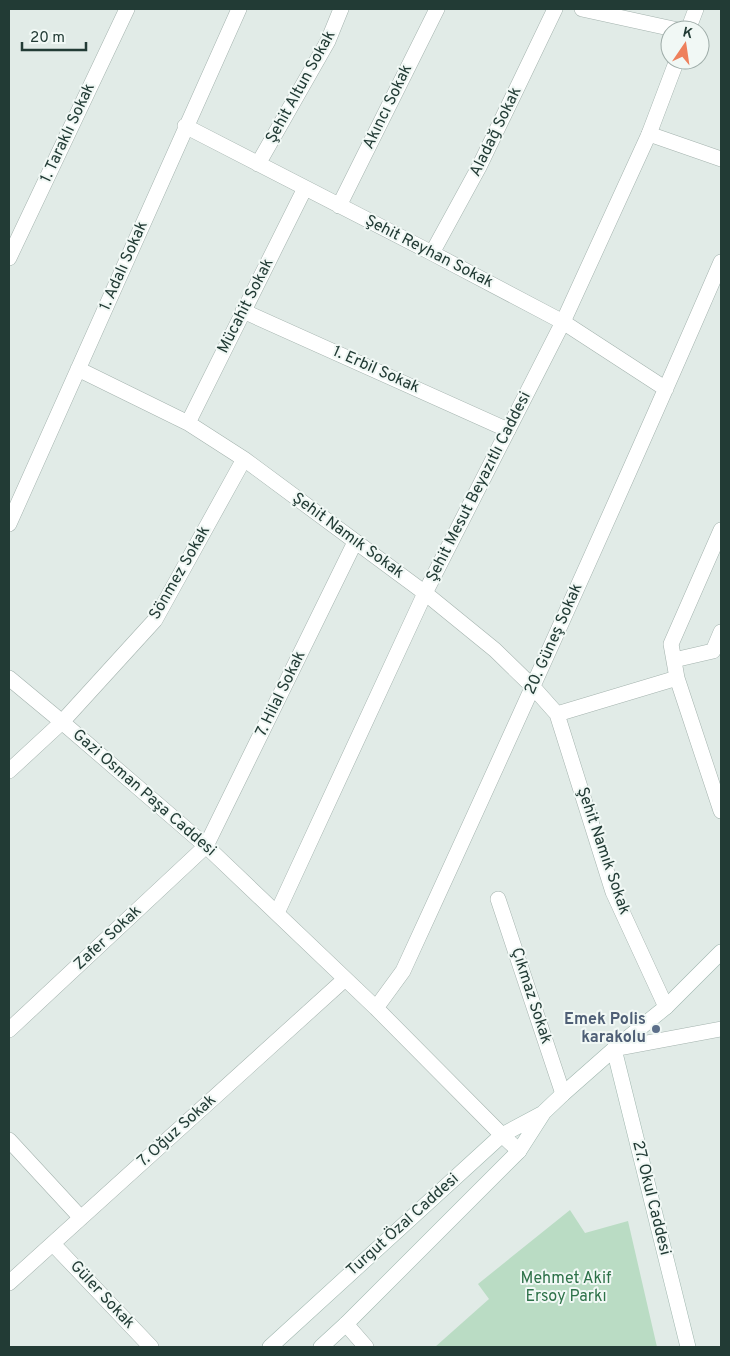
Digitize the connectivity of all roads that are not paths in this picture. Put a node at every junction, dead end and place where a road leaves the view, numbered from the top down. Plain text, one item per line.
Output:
1 (128, 9) edge
2 (239, 9) edge
3 (341, 9) edge
4 (437, 9) edge
5 (555, 9) edge
6 (582, 9) edge
7 (660, 26) edge
8 (673, 70) edge
9 (185, 126) junction
10 (649, 134) junction
11 (721, 159) edge
12 (258, 164) junction
13 (305, 188) junction
14 (339, 206) junction
15 (432, 253) junction
16 (9, 258) edge
17 (721, 262) edge
18 (243, 311) junction
19 (563, 322) junction
20 (78, 369) junction
21 (666, 389) junction
22 (188, 423) junction
23 (508, 430) junction
24 (244, 459) junction
25 (9, 524) edge
26 (721, 530) edge
27 (355, 542) junction
28 (425, 593) junction
29 (721, 632) edge
30 (674, 660) junction
31 (9, 678) edge
32 (677, 678) junction
33 (533, 687) junction
34 (557, 714) junction
35 (62, 722) junction
36 (9, 771) edge
37 (721, 811) edge
38 (206, 846) junction
39 (498, 899) dead end
40 (277, 912) junction
41 (721, 952) edge
42 (345, 979) junction
43 (666, 1007) junction
44 (376, 1008) junction
45 (721, 1029) edge
46 (9, 1030) edge
47 (614, 1049) junction
48 (563, 1094) junction
49 (544, 1112) junction
50 (502, 1135) junction
51 (9, 1140) edge
52 (519, 1151) junction
53 (82, 1218) junction
54 (53, 1244) junction
55 (9, 1284) edge
56 (346, 1324) junction
57 (151, 1347) edge
58 (270, 1347) edge
59 (321, 1347) edge
60 (366, 1347) edge
61 (688, 1347) edge

1 - 16 street, 1. Taraklı Sokak
2 - 9 street, 1. Adalı Sokak
3 - 12 street, Şehit Altun Sokak
4 - 14 street, Akıncı Sokak
5 - 15 street, Aladağ Sokak
6 - 7 street
8 - 10 street, Şehit Mesut Beyazıtlı Caddesi
9 - 12 street, Şehit Reyhan Sokak
9 - 20 street, 1. Adalı Sokak
10 - 11 street
10 - 19 street, Şehit Mesut Beyazıtlı Caddesi
12 - 13 street, Şehit Reyhan Sokak
13 - 14 street, Şehit Reyhan Sokak
13 - 18 street, Mücahit Sokak
14 - 15 street, Şehit Reyhan Sokak
15 - 19 street, Şehit Reyhan Sokak
17 - 21 street, 20. Güneş Sokak
18 - 22 street, Mücahit Sokak
18 - 23 street, 1. Erbil Sokak
19 - 21 street, Şehit Reyhan Sokak
19 - 23 street, Şehit Mesut Beyazıtlı Caddesi
20 - 22 street, Şehit Namık Sokak
20 - 25 street, 1. Adalı Sokak
21 - 33 street, 20. Güneş Sokak
22 - 24 street, Şehit Namık Sokak
23 - 28 street, Şehit Mesut Beyazıtlı Caddesi
24 - 27 street, Şehit Namık Sokak
24 - 35 street, Sönmez Sokak
26 - 30 street
27 - 28 street, Şehit Namık Sokak
27 - 38 street, 7. Hilal Sokak
28 - 33 street, Şehit Namık Sokak
28 - 40 street, Şehit Mesut Beyazıtlı Caddesi
29 - 30 street
30 - 32 street
31 - 35 street, Gazi Osman Paşa Caddesi
32 - 34 street
32 - 37 street
33 - 34 street, Şehit Namık Sokak
33 - 44 street, 20. Güneş Sokak
34 - 43 street, Şehit Namık Sokak
35 - 36 street, Sönmez Sokak
35 - 38 street, Gazi Osman Paşa Caddesi
38 - 40 street, Gazi Osman Paşa Caddesi
38 - 46 street, Zafer Sokak
39 - 48 street, Çıkmaz Sokak
40 - 42 street, Gazi Osman Paşa Caddesi
41 - 43 street, Turgut Özal Caddesi
42 - 44 street, Gazi Osman Paşa Caddesi
42 - 53 street, 7. Oğuz Sokak
43 - 47 street, Turgut Özal Caddesi
44 - 50 street, Gazi Osman Paşa Caddesi
45 - 47 street
47 - 48 street, Turgut Özal Caddesi
47 - 61 street, 27. Okul Caddesi
48 - 49 street, Turgut Özal Caddesi
49 - 50 street, Turgut Özal Caddesi
49 - 52 street, Turgut Özal Caddesi
50 - 52 street, Gazi Osman Paşa Caddesi
50 - 58 street, Turgut Özal Caddesi
51 - 53 street
52 - 56 street, Turgut Özal Caddesi
53 - 54 street, 7. Oğuz Sokak
54 - 55 street, 7. Oğuz Sokak
54 - 57 street, Güler Sokak
56 - 59 street, Turgut Özal Caddesi
56 - 60 street

